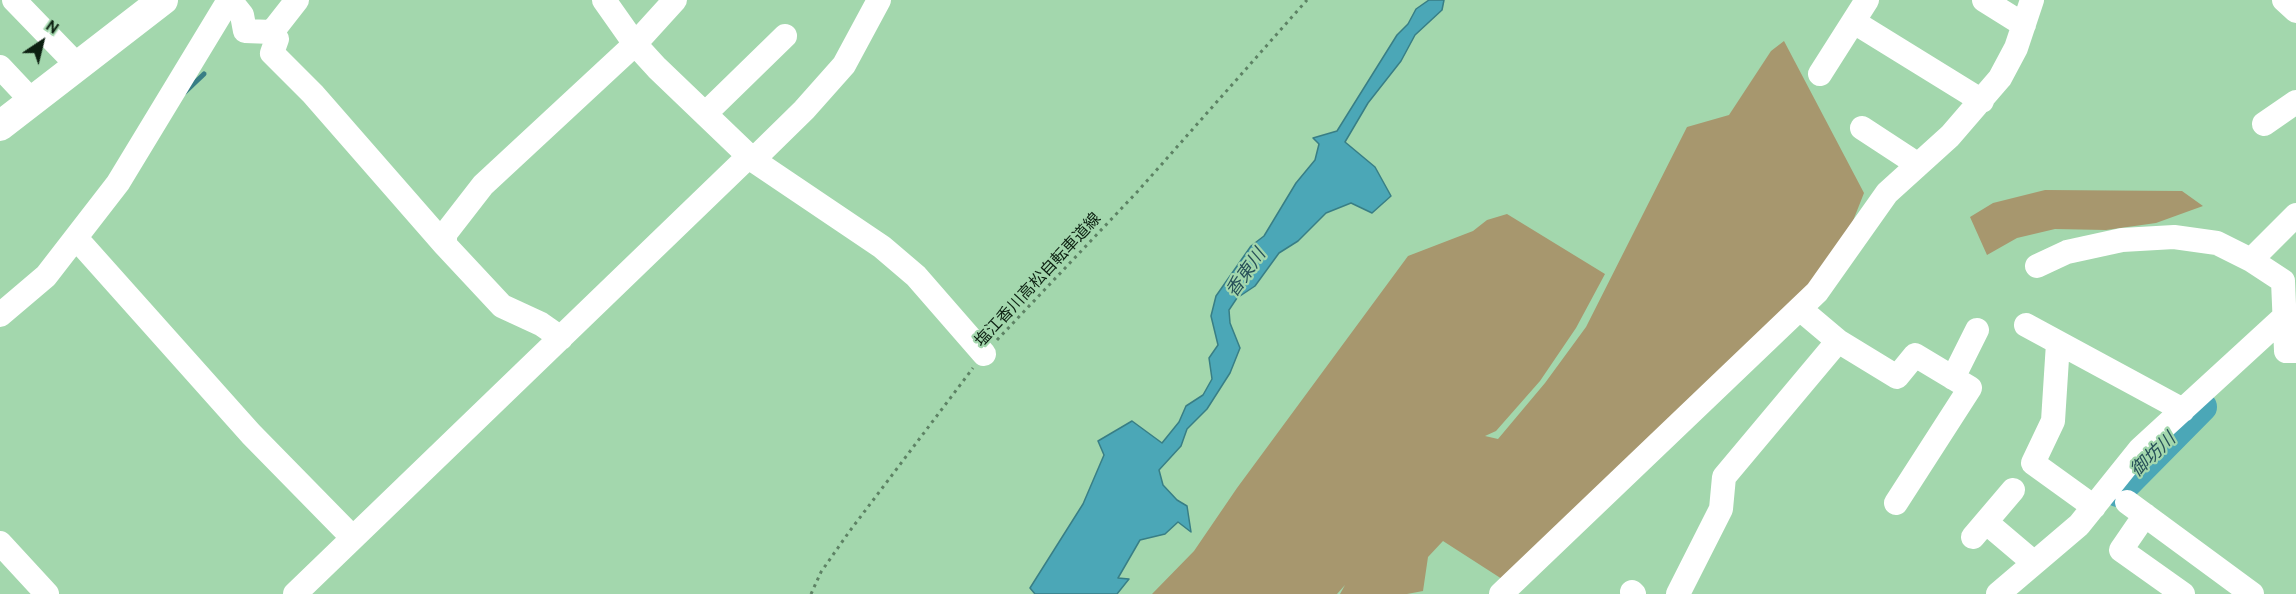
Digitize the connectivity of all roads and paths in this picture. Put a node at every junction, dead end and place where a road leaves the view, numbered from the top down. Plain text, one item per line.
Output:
1 (14, 0) edge
2 (229, 0) edge
3 (297, 0) edge
4 (604, 0) edge
5 (675, 0) edge
6 (879, 0) edge
7 (1307, 0) edge
8 (1867, 0) edge
9 (1984, 0) edge
10 (2032, 0) edge
11 (2284, 0) edge
12 (156, 2) edge
13 (2296, 11) edge
14 (1854, 22) junction
15 (2025, 25) junction
16 (272, 32) junction
17 (785, 36) dead end
18 (635, 44) junction
19 (78, 66) junction
20 (0, 67) edge
21 (1820, 74) dead end
22 (32, 101) junction
23 (1982, 101) junction
24 (2296, 102) edge
25 (705, 114) junction
26 (2264, 124) dead end
27 (0, 126) edge
28 (1862, 128) dead end
29 (751, 158) junction
30 (1917, 164) junction
31 (2296, 215) edge
32 (76, 238) junction
33 (445, 245) junction
34 (2251, 260) junction
35 (2037, 266) dead end
36 (1800, 309) junction
37 (0, 315) edge
38 (2026, 325) dead end
39 (1977, 330) dead end
40 (2289, 332) edge
41 (561, 338) junction
42 (1838, 341) junction
43 (2058, 343) junction
44 (984, 354) junction
45 (1953, 378) junction
46 (2183, 410) junction
47 (2013, 490) dead end
48 (1896, 502) dead end
49 (2094, 507) junction
50 (353, 538) junction
51 (0, 543) edge
52 (2033, 562) junction
53 (47, 594) edge
54 (295, 594) edge
55 (811, 594) edge
56 (1501, 594) edge
57 (1678, 594) edge
58 (1998, 594) edge
59 (2182, 594) edge
60 (2252, 594) edge

1 - 19 street
2 - 16 street
2 - 32 street
3 - 16 street
4 - 18 street
5 - 18 street
6 - 29 street
7 - 44 path, 塩江香川高松自転車道線
8 - 14 street
9 - 15 street
10 - 15 street
11 - 13 street
12 - 19 main road
14 - 21 street
14 - 23 street
15 - 23 street
16 - 33 street
17 - 25 street
18 - 25 street
18 - 33 street
19 - 22 main road
20 - 22 street
22 - 27 main road
23 - 30 street
24 - 26 street
25 - 29 street
28 - 30 street
29 - 41 street
29 - 44 street
30 - 36 street
31 - 34 street
32 - 37 street
32 - 50 street
33 - 41 street
34 - 35 street
34 - 40 street
36 - 42 street
36 - 56 street
38 - 43 street
39 - 45 street
40 - 46 street
41 - 50 street
42 - 45 street
42 - 57 street
43 - 46 street
43 - 49 street
44 - 55 path, 塩江香川高松自転車道線
45 - 48 street
46 - 49 street
47 - 52 street
49 - 52 street
50 - 54 street
51 - 53 street
52 - 58 street
59 - 60 street

